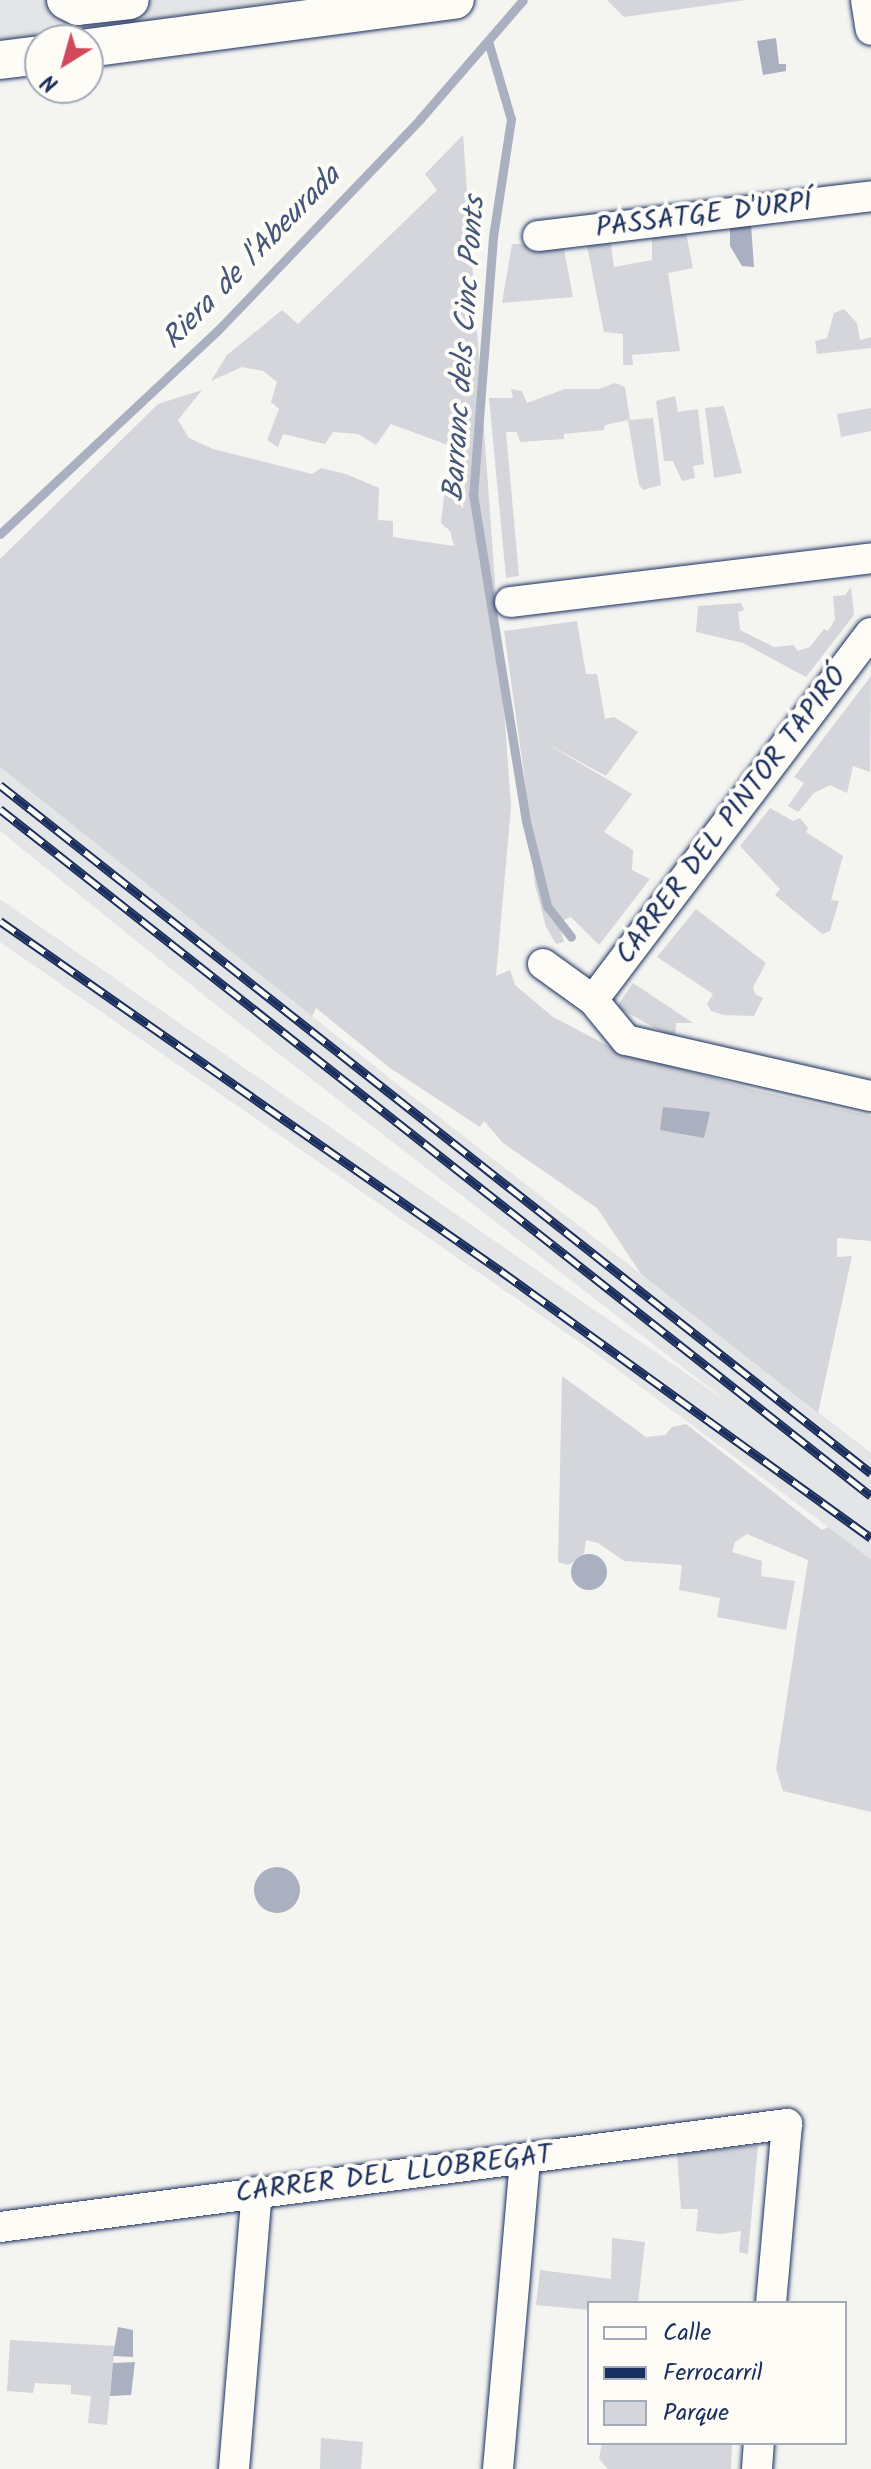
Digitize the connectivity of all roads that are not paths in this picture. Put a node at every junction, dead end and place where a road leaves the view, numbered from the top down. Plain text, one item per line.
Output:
1 (66, 0) edge
2 (130, 0) edge
3 (455, 0) edge
4 (866, 0) edge
5 (871, 30) edge
6 (104, 46) edge
7 (24, 57) edge
8 (0, 60) edge
9 (871, 196) edge
10 (538, 236) dead end
11 (871, 558) edge
12 (510, 602) dead end
13 (871, 633) edge
14 (543, 964) dead end
15 (593, 1000) junction
16 (871, 1096) edge
17 (525, 2159) junction
18 (257, 2192) junction
19 (0, 2227) edge
20 (771, 2301) edge
21 (759, 2445) edge
22 (234, 2469) edge
23 (498, 2469) edge
24 (757, 2469) edge

1 - 2 street
3 - 6 street
4 - 5 street
7 - 8 street
9 - 10 street, PASSATGE D'URPÍ
11 - 12 street
13 - 15 street, CARRER DEL PINTOR TAPIRÓ
14 - 15 street
15 - 16 street
17 - 18 street, CARRER DEL LLOBREGAT
17 - 20 street, CARRER DEL LLOBREGAT
17 - 23 street
18 - 19 street, CARRER DEL LLOBREGAT
18 - 22 street
21 - 24 street

